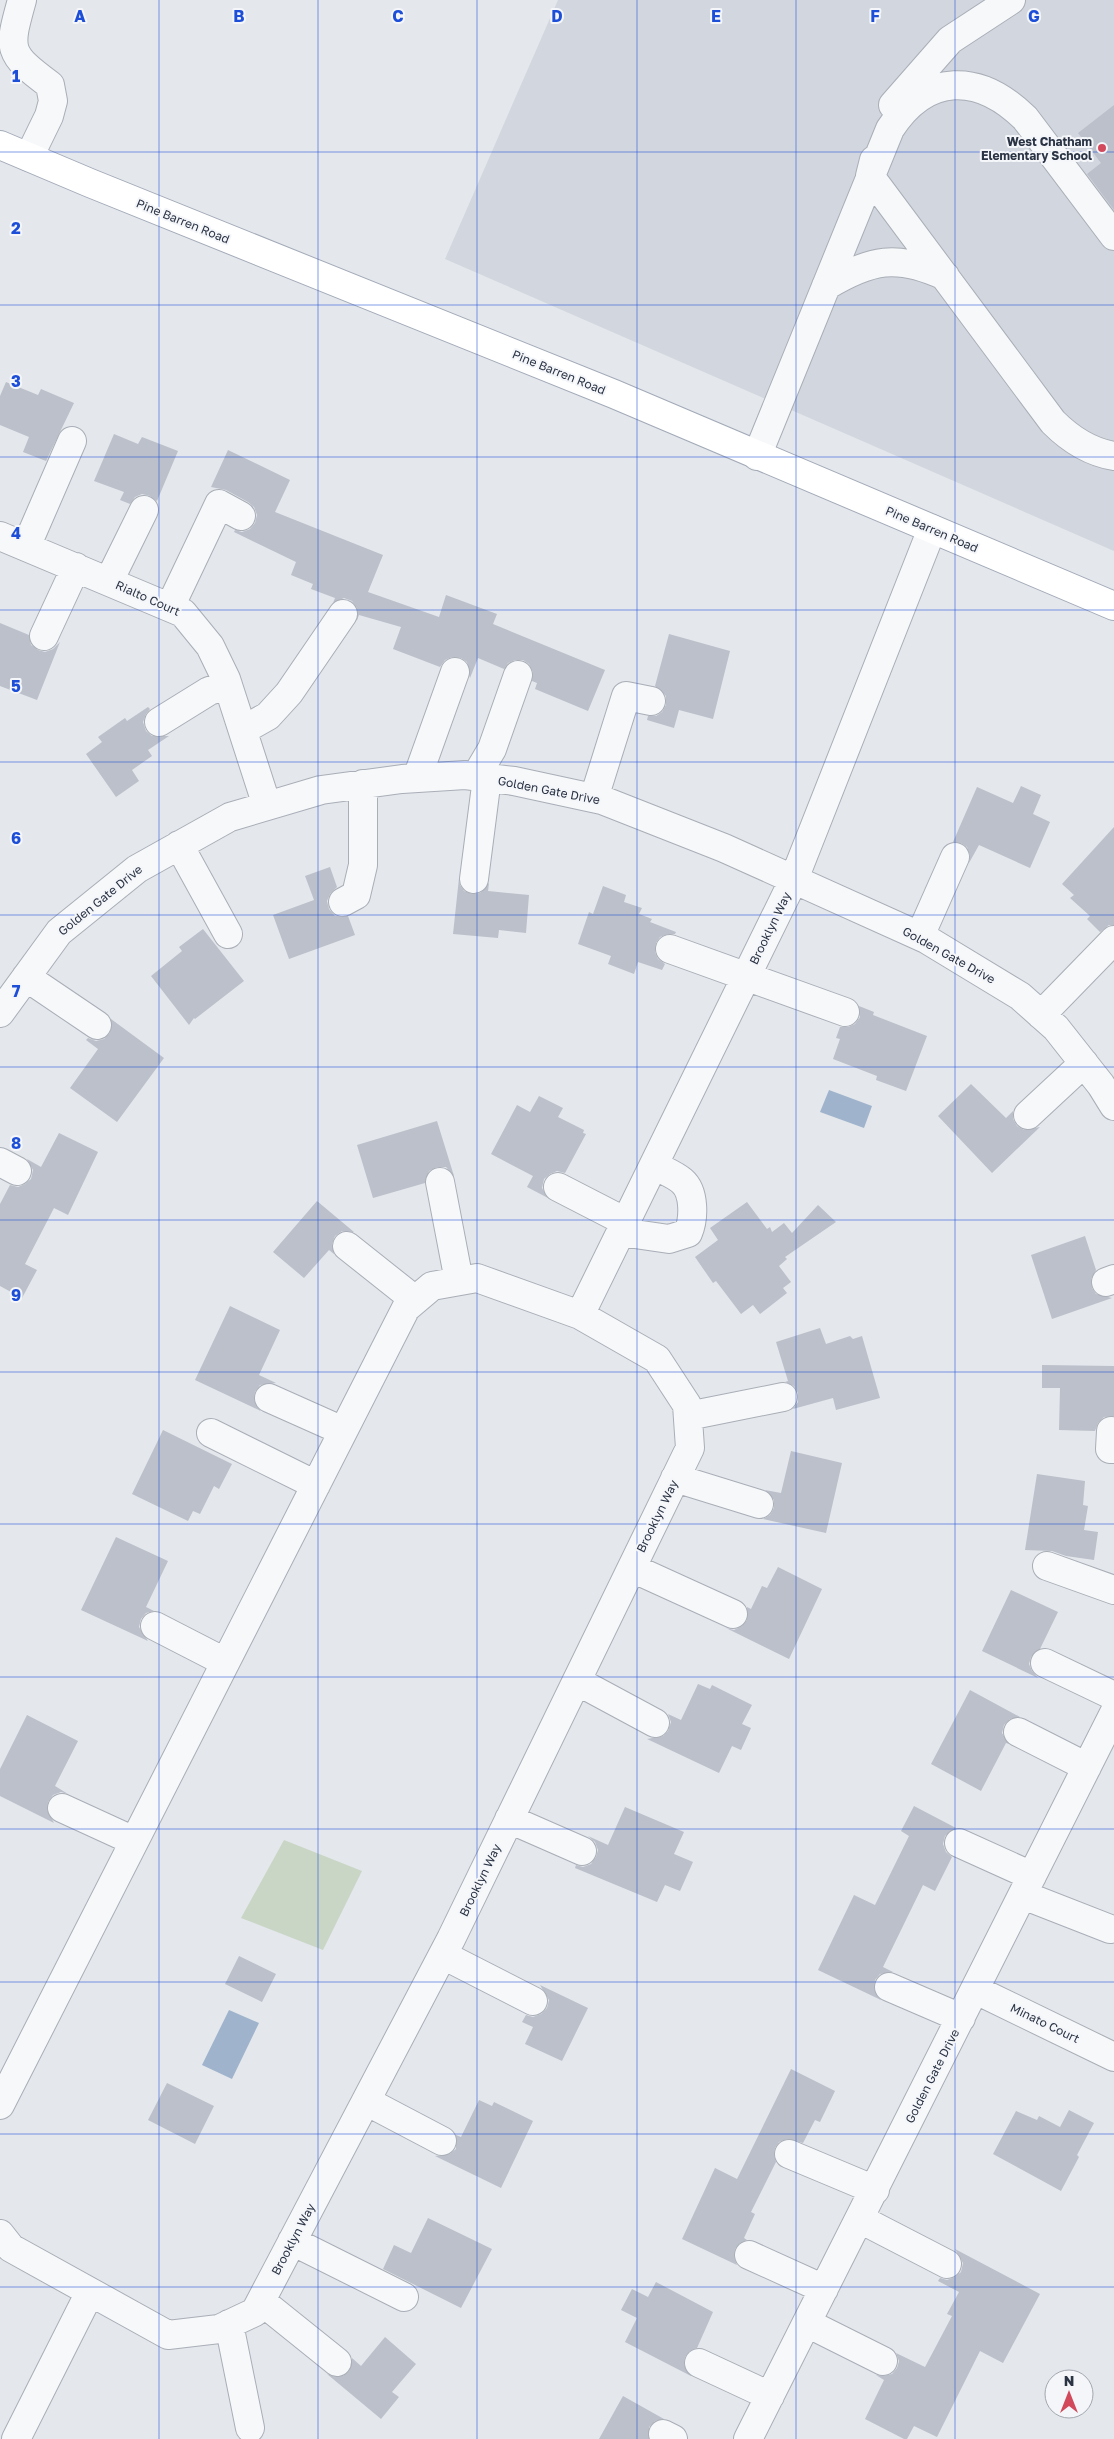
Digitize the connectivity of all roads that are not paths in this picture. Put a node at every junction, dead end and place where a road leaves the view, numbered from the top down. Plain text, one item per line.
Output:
1 (22, 0) edge
2 (1011, 0) edge
3 (0, 145) edge
4 (29, 157) junction
5 (870, 176) junction
6 (1114, 236) edge
7 (946, 276) junction
8 (826, 286) junction
9 (72, 441) dead end
10 (757, 456) junction
11 (1114, 456) edge
12 (144, 510) dead end
13 (241, 516) dead end
14 (932, 529) junction
15 (0, 536) edge
16 (26, 547) junction
17 (76, 567) junction
18 (109, 581) junction
19 (1114, 606) edge
20 (170, 607) junction
21 (342, 614) dead end
22 (44, 636) dead end
23 (455, 672) dead end
24 (518, 675) dead end
25 (228, 685) junction
26 (652, 701) dead end
27 (159, 722) dead end
28 (243, 730) junction
29 (482, 777) junction
30 (417, 778) junction
31 (363, 784) junction
32 (594, 798) junction
33 (267, 806) junction
34 (179, 845) junction
35 (955, 857) dead end
36 (474, 879) dead end
37 (794, 879) junction
38 (343, 902) dead end
39 (228, 934) dead end
40 (920, 936) junction
41 (1114, 940) edge
42 (670, 949) dead end
43 (26, 976) junction
44 (746, 978) junction
45 (845, 1012) dead end
46 (0, 1014) edge
47 (1041, 1015) junction
48 (97, 1025) dead end
49 (1084, 1063) junction
50 (1114, 1106) edge
51 (1028, 1115) dead end
52 (654, 1165) junction
53 (440, 1182) dead end
54 (558, 1187) dead end
55 (623, 1227) junction
56 (347, 1246) dead end
57 (460, 1281) junction
58 (415, 1300) junction
59 (580, 1315) junction
60 (783, 1397) dead end
61 (269, 1398) dead end
62 (688, 1416) junction
63 (343, 1431) junction
64 (211, 1434) dead end
65 (675, 1478) junction
66 (316, 1484) junction
67 (759, 1504) dead end
68 (1047, 1566) dead end
69 (632, 1568) junction
70 (1114, 1590) edge
71 (733, 1614) dead end
72 (154, 1626) dead end
73 (225, 1662) junction
74 (1045, 1663) dead end
75 (577, 1680) junction
76 (1114, 1696) edge
77 (1114, 1713) edge
78 (655, 1724) dead end
79 (1018, 1732) dead end
80 (1087, 1767) junction
81 (62, 1808) dead end
82 (509, 1819) junction
83 (134, 1841) junction
84 (959, 1843) dead end
85 (582, 1851) dead end
86 (1028, 1885) junction
87 (1110, 1929) dead end
88 (443, 1955) junction
89 (889, 1987) dead end
90 (976, 1990) junction
91 (532, 2001) dead end
92 (961, 2018) junction
93 (1114, 2057) edge
94 (366, 2101) junction
95 (0, 2105) edge
96 (442, 2141) dead end
97 (789, 2154) dead end
98 (875, 2190) junction
99 (860, 2219) junction
100 (0, 2234) edge
101 (292, 2241) junction
102 (749, 2255) dead end
103 (947, 2264) dead end
104 (824, 2289) junction
105 (90, 2292) junction
106 (404, 2297) dead end
107 (261, 2301) junction
108 (229, 2324) junction
109 (807, 2324) junction
110 (883, 2361) dead end
111 (337, 2362) dead end
112 (699, 2363) dead end
113 (770, 2396) junction
114 (250, 2428) dead end
115 (16, 2437) edge
116 (748, 2439) edge

1 - 4 street
2 - 5 street
3 - 4 main road, Pine Barren Road
4 - 10 main road, Pine Barren Road
5 - 6 street
5 - 7 street
5 - 8 street
7 - 8 street
7 - 11 street
8 - 10 street
9 - 16 street
10 - 14 main road, Pine Barren Road
12 - 18 street
13 - 20 street
14 - 19 main road, Pine Barren Road
14 - 37 street, Brooklyn Way
15 - 16 street, Rialto Court
16 - 17 street, Rialto Court
17 - 18 street, Rialto Court
17 - 22 street
18 - 20 street, Rialto Court
20 - 25 street, Rialto Court
21 - 28 street
23 - 30 street
24 - 29 street
25 - 27 street
25 - 28 street, Rialto Court
26 - 32 street
28 - 33 street, Rialto Court
29 - 30 street, Golden Gate Drive
29 - 32 street, Golden Gate Drive
29 - 36 street
30 - 31 street, Golden Gate Drive
31 - 33 street, Golden Gate Drive
31 - 38 street
32 - 37 street, Golden Gate Drive
33 - 34 street, Golden Gate Drive
34 - 39 street
34 - 43 street, Golden Gate Drive
35 - 40 street
37 - 40 street, Golden Gate Drive
37 - 44 street, Brooklyn Way
40 - 47 street, Golden Gate Drive
41 - 47 street
42 - 44 street
43 - 46 street, Golden Gate Drive
43 - 48 street
44 - 45 street
44 - 52 street, Brooklyn Way
47 - 49 street, Golden Gate Drive
49 - 50 street, Golden Gate Drive
49 - 51 street
52 - 55 street, Brooklyn Way
52 - 55 street
53 - 57 street
54 - 55 street
55 - 59 street, Brooklyn Way
56 - 58 street
57 - 58 street, Brooklyn Way
57 - 59 street, Brooklyn Way
58 - 63 street, Brooklyn Way
59 - 62 street, Brooklyn Way
60 - 62 street
61 - 63 street
62 - 65 street, Brooklyn Way
63 - 66 street, Brooklyn Way
64 - 66 street
65 - 67 street
65 - 69 street, Brooklyn Way
66 - 73 street, Brooklyn Way
68 - 70 street
69 - 71 street
69 - 75 street, Brooklyn Way
72 - 73 street
73 - 83 street, Brooklyn Way
74 - 76 street
75 - 78 street
75 - 82 street, Brooklyn Way
77 - 80 street, Golden Gate Drive
79 - 80 street
80 - 86 street, Golden Gate Drive
81 - 83 street
82 - 85 street
82 - 88 street, Brooklyn Way
83 - 95 street, Brooklyn Way
84 - 86 street
86 - 87 street
86 - 90 street, Golden Gate Drive
88 - 91 street
88 - 94 street, Brooklyn Way
89 - 92 street
90 - 92 street, Golden Gate Drive
90 - 93 street, Minato Court
92 - 98 street, Golden Gate Drive
94 - 96 street
94 - 101 street, Brooklyn Way
97 - 98 street
98 - 99 street, Golden Gate Drive
99 - 103 street
99 - 104 street, Golden Gate Drive
100 - 105 street, Brooklyn Way
101 - 106 street
101 - 107 street, Brooklyn Way
102 - 104 street
104 - 109 street, Golden Gate Drive
105 - 108 street, Brooklyn Way
105 - 115 street
107 - 108 street, Brooklyn Way
107 - 111 street
108 - 114 street
109 - 110 street
109 - 113 street, Golden Gate Drive
112 - 113 street
113 - 116 street, Golden Gate Drive

